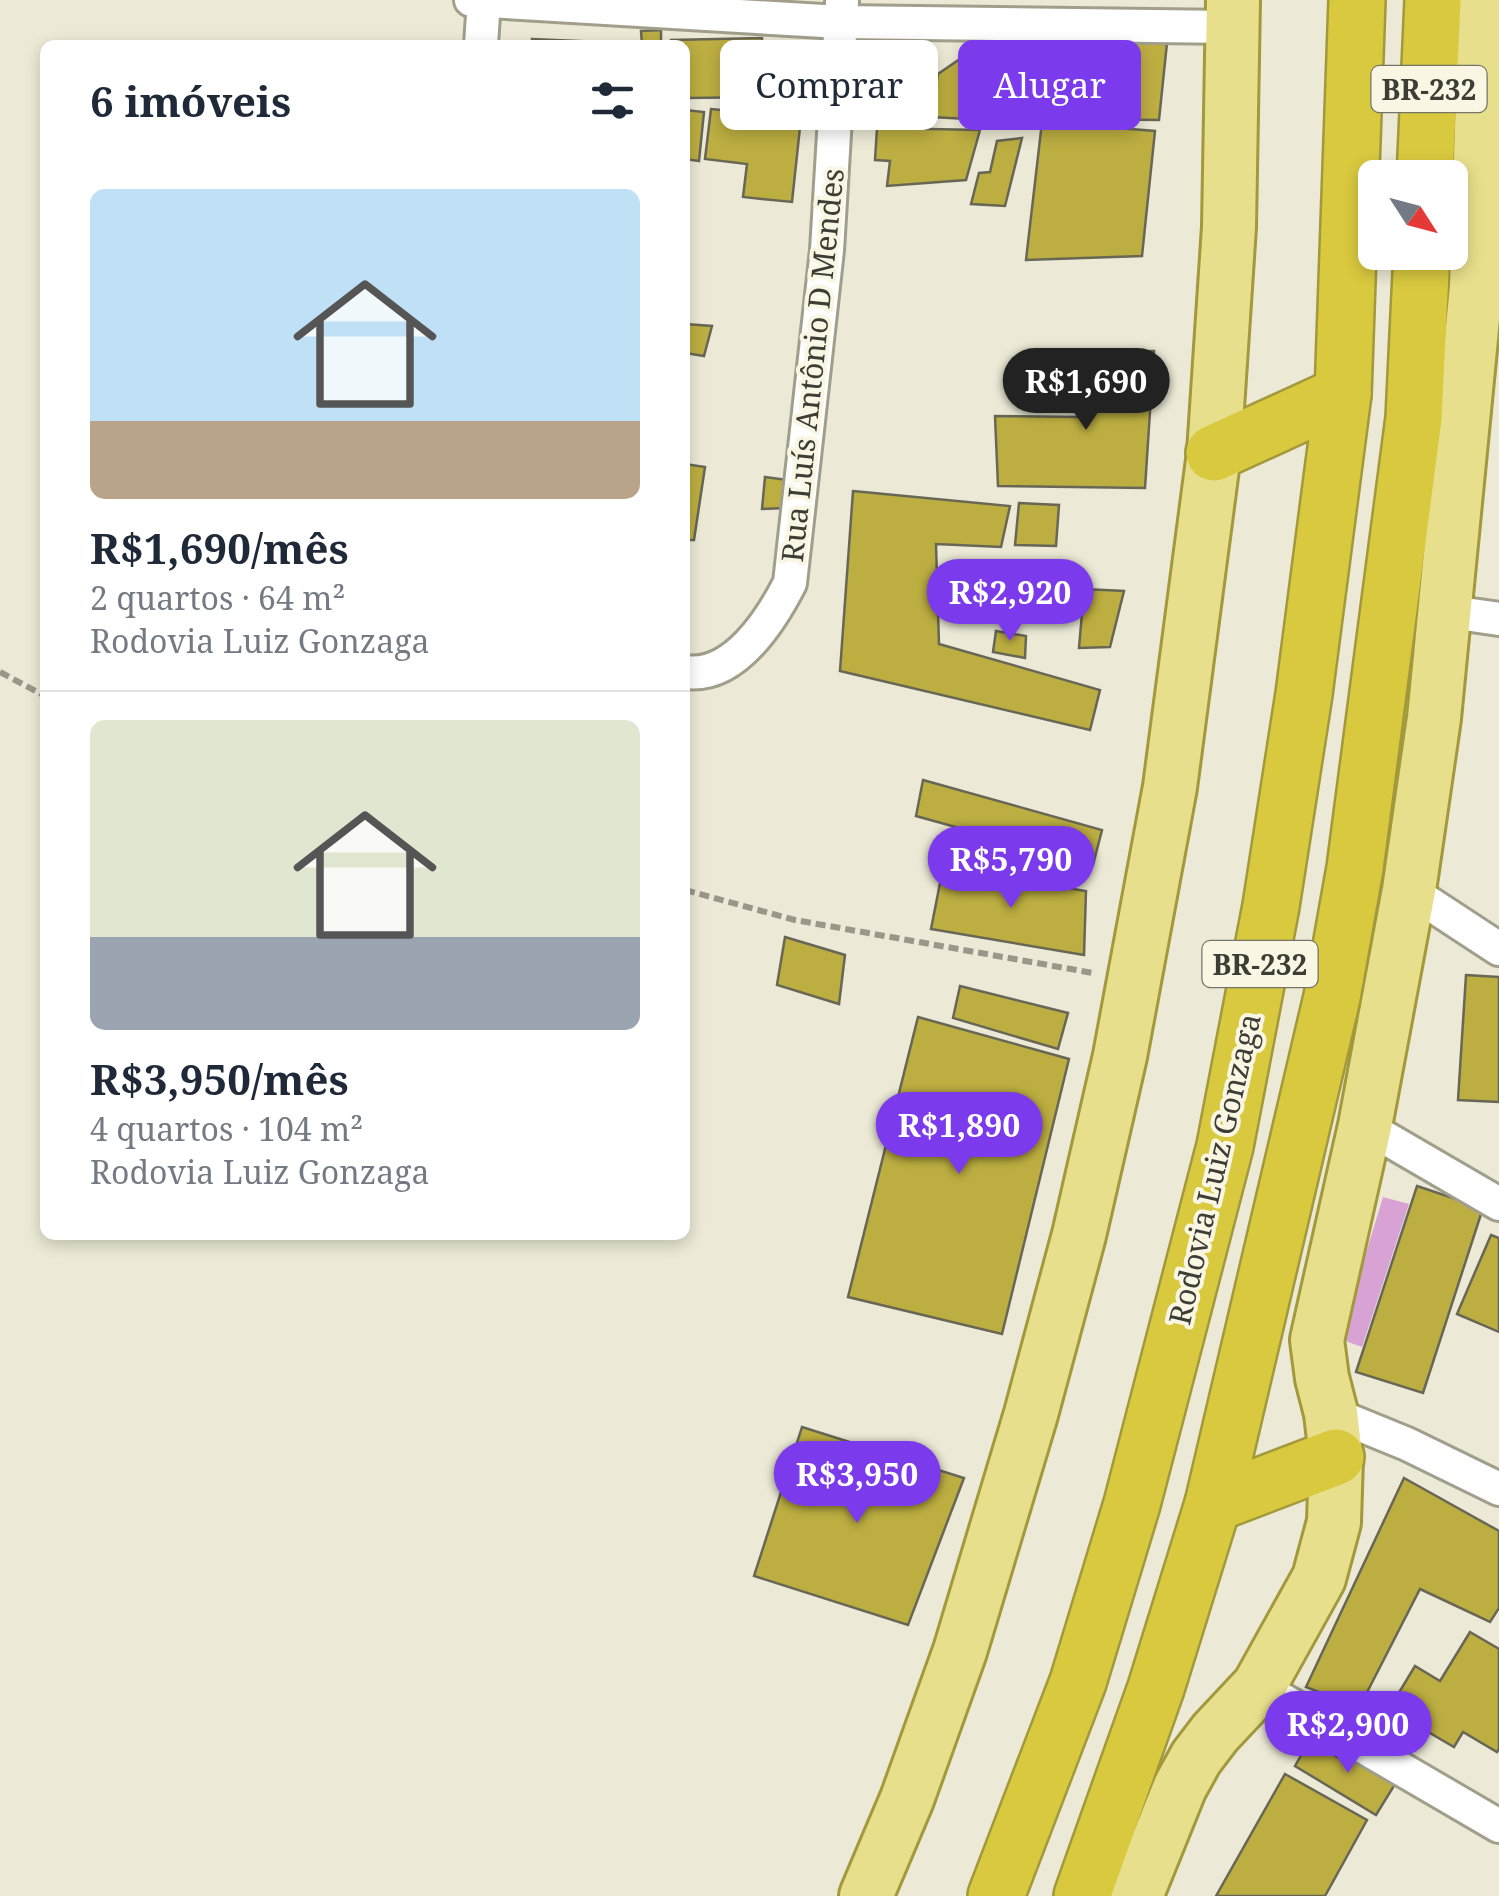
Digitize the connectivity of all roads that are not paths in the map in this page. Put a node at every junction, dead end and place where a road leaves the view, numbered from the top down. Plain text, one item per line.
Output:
1 (1356, 0) edge
2 (1432, 0) edge
3 (1485, 0) edge
4 (479, 1) edge
5 (841, 11) edge
6 (1232, 13) edge
7 (481, 40) edge
8 (1426, 160) edge
9 (1421, 270) edge
10 (1488, 288) edge
11 (1343, 394) junction
12 (1214, 453) junction
13 (1444, 611) junction
14 (1499, 619) edge
15 (690, 672) edge
16 (1409, 890) junction
17 (1499, 949) edge
18 (1365, 1126) junction
19 (1499, 1204) edge
20 (1333, 1435) junction
21 (1499, 1489) edge
22 (1214, 1504) junction
23 (1259, 1686) junction
24 (1499, 1826) edge
25 (866, 1896) edge
26 (996, 1896) edge
27 (1082, 1896) edge
28 (1136, 1896) edge

1 - 11 highway, Rodovia Luiz Gonzaga / BR-232
2 - 8 highway, BR-232
3 - 10 main road
4 - 5 street
4 - 7 street
5 - 6 street
5 - 15 street, Rua Luís Antônio D Mendes
6 - 12 main road
9 - 22 highway, BR-232
10 - 13 main road
11 - 12 highway
11 - 26 highway, Rodovia Luiz Gonzaga / BR-232
12 - 25 main road
13 - 14 street
13 - 16 main road
16 - 17 street
16 - 18 main road
18 - 19 street
18 - 20 main road
20 - 21 street
20 - 22 highway
20 - 23 main road
22 - 27 highway, BR-232
23 - 24 street
23 - 28 main road

